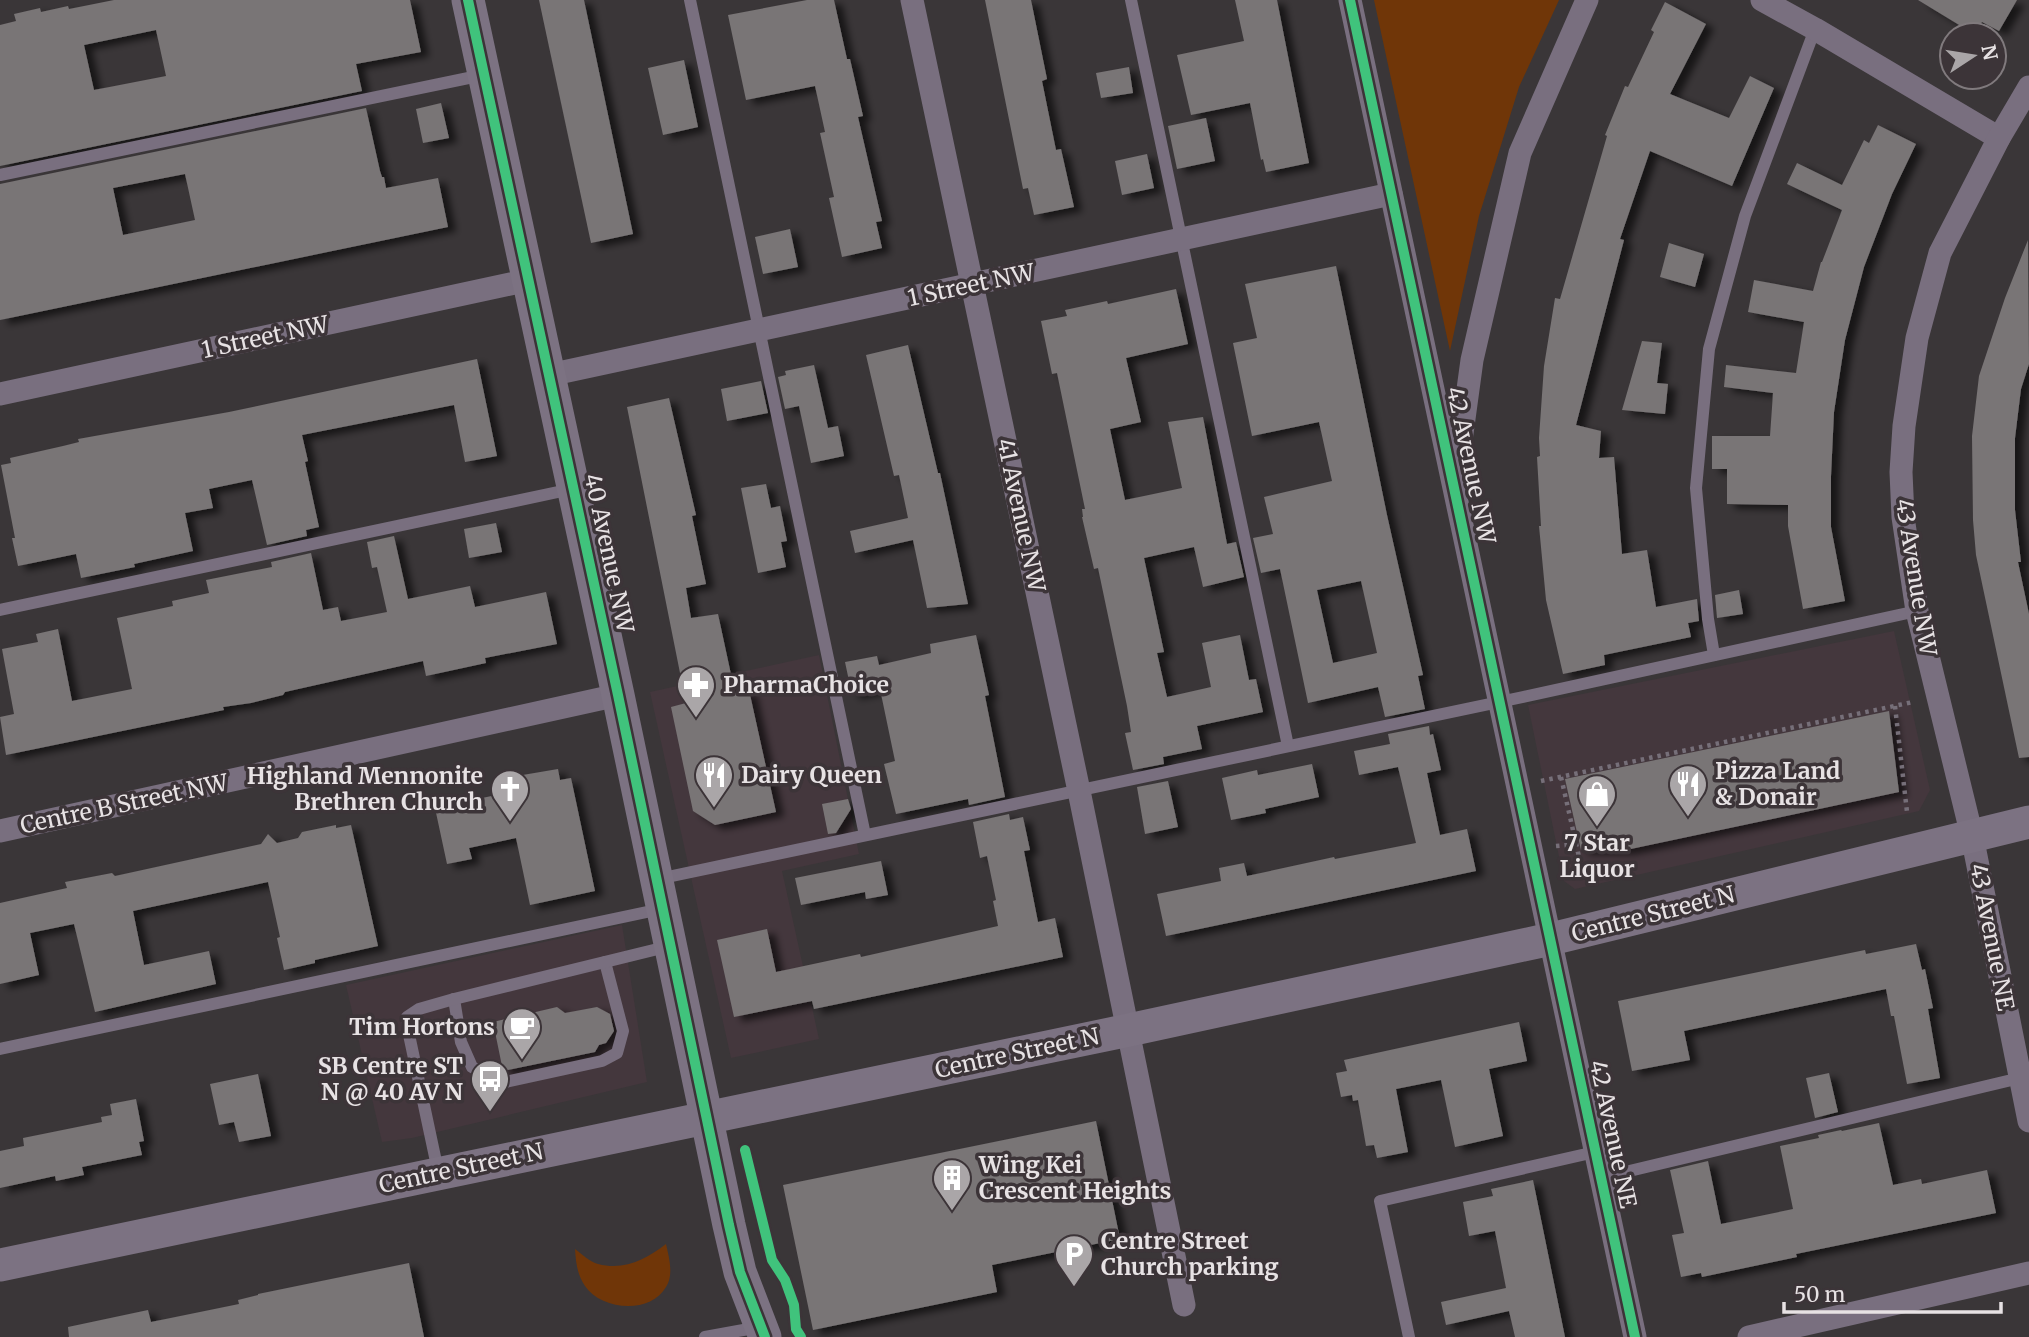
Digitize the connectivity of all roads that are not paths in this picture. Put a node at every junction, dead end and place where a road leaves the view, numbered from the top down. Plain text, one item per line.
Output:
1 (468, 0) edge
2 (690, 0) edge
3 (912, 0) edge
4 (1130, 0) edge
5 (1350, 0) edge
6 (1587, 0) edge
7 (1762, 0) edge
8 (1815, 29) junction
9 (483, 75) junction
10 (2029, 87) edge
11 (1999, 138) junction
12 (0, 176) edge
13 (1391, 194) junction
14 (1182, 240) junction
15 (529, 280) junction
16 (972, 285) junction
17 (759, 331) junction
18 (549, 375) junction
19 (0, 394) edge
20 (1454, 487) junction
21 (573, 489) junction
22 (0, 610) edge
23 (1917, 611) junction
24 (1714, 655) junction
25 (618, 695) junction
26 (1500, 702) junction
27 (1288, 746) junction
28 (1079, 791) junction
29 (2029, 822) edge
30 (0, 831) edge
31 (865, 835) junction
32 (1972, 836) junction
33 (659, 894) junction
34 (1551, 939) junction
35 (670, 946) junction
36 (606, 962) junction
37 (454, 999) junction
38 (1129, 1030) junction
39 (0, 1049) edge
40 (2020, 1078) junction
41 (706, 1116) junction
42 (2029, 1121) edge
43 (1595, 1152) junction
44 (438, 1173) junction
45 (1600, 1178) junction
46 (0, 1265) edge
47 (2029, 1273) edge
48 (1184, 1304) dead end
49 (762, 1332) edge
50 (705, 1337) edge
51 (1409, 1337) edge
52 (1635, 1337) edge
53 (1749, 1337) edge

1 - 9 main road, 40 Avenue NW
2 - 17 lane
3 - 16 street, 41 Avenue NW
4 - 14 lane
5 - 13 street, 42 Avenue NW
6 - 20 street, 42 Avenue NW
7 - 8 street
8 - 11 street
8 - 24 lane
9 - 12 lane
9 - 15 main road, 40 Avenue NW
10 - 11 street, 43 Avenue NW
11 - 23 street, 43 Avenue NW
13 - 14 street, 1 Street NW
13 - 20 street, 42 Avenue NW
14 - 16 street, 1 Street NW
14 - 27 lane
15 - 18 main road, 40 Avenue NW
15 - 19 street, 1 Street NW
16 - 17 street, 1 Street NW
16 - 28 street, 41 Avenue NW
17 - 18 street, 1 Street NW
17 - 31 lane
18 - 21 main road, 40 Avenue NW
20 - 26 street, 42 Avenue NW
21 - 22 lane
21 - 25 main road, 40 Avenue NW
23 - 24 lane
23 - 32 street, 43 Avenue NW
24 - 26 lane
25 - 30 street, Centre B Street NW
25 - 33 main road, 40 Avenue NW
26 - 27 lane
26 - 34 street, 42 Avenue NW
27 - 28 lane
28 - 31 lane
28 - 38 street, 41 Avenue NW
29 - 32 main road, Centre Street N
31 - 33 lane
32 - 34 main road, Centre Street N
32 - 40 street, 43 Avenue NE
33 - 35 main road, 40 Avenue NW
33 - 39 lane
34 - 38 main road, Centre Street N
34 - 43 street, 42 Avenue NE
35 - 36 lane
35 - 41 main road, 40 Avenue NW
36 - 37 lane
36 - 37 lane
37 - 44 lane
38 - 41 main road, Centre Street N
38 - 48 street, 41 Avenue NW
40 - 42 street, 43 Avenue NE
40 - 45 lane
41 - 44 main road, Centre Street N
41 - 49 main road, 40 Avenue NW
43 - 45 street, 42 Avenue NE
43 - 51 lane
44 - 46 main road, Centre Street N
45 - 52 street, 42 Avenue NE
47 - 53 street
49 - 50 lane

